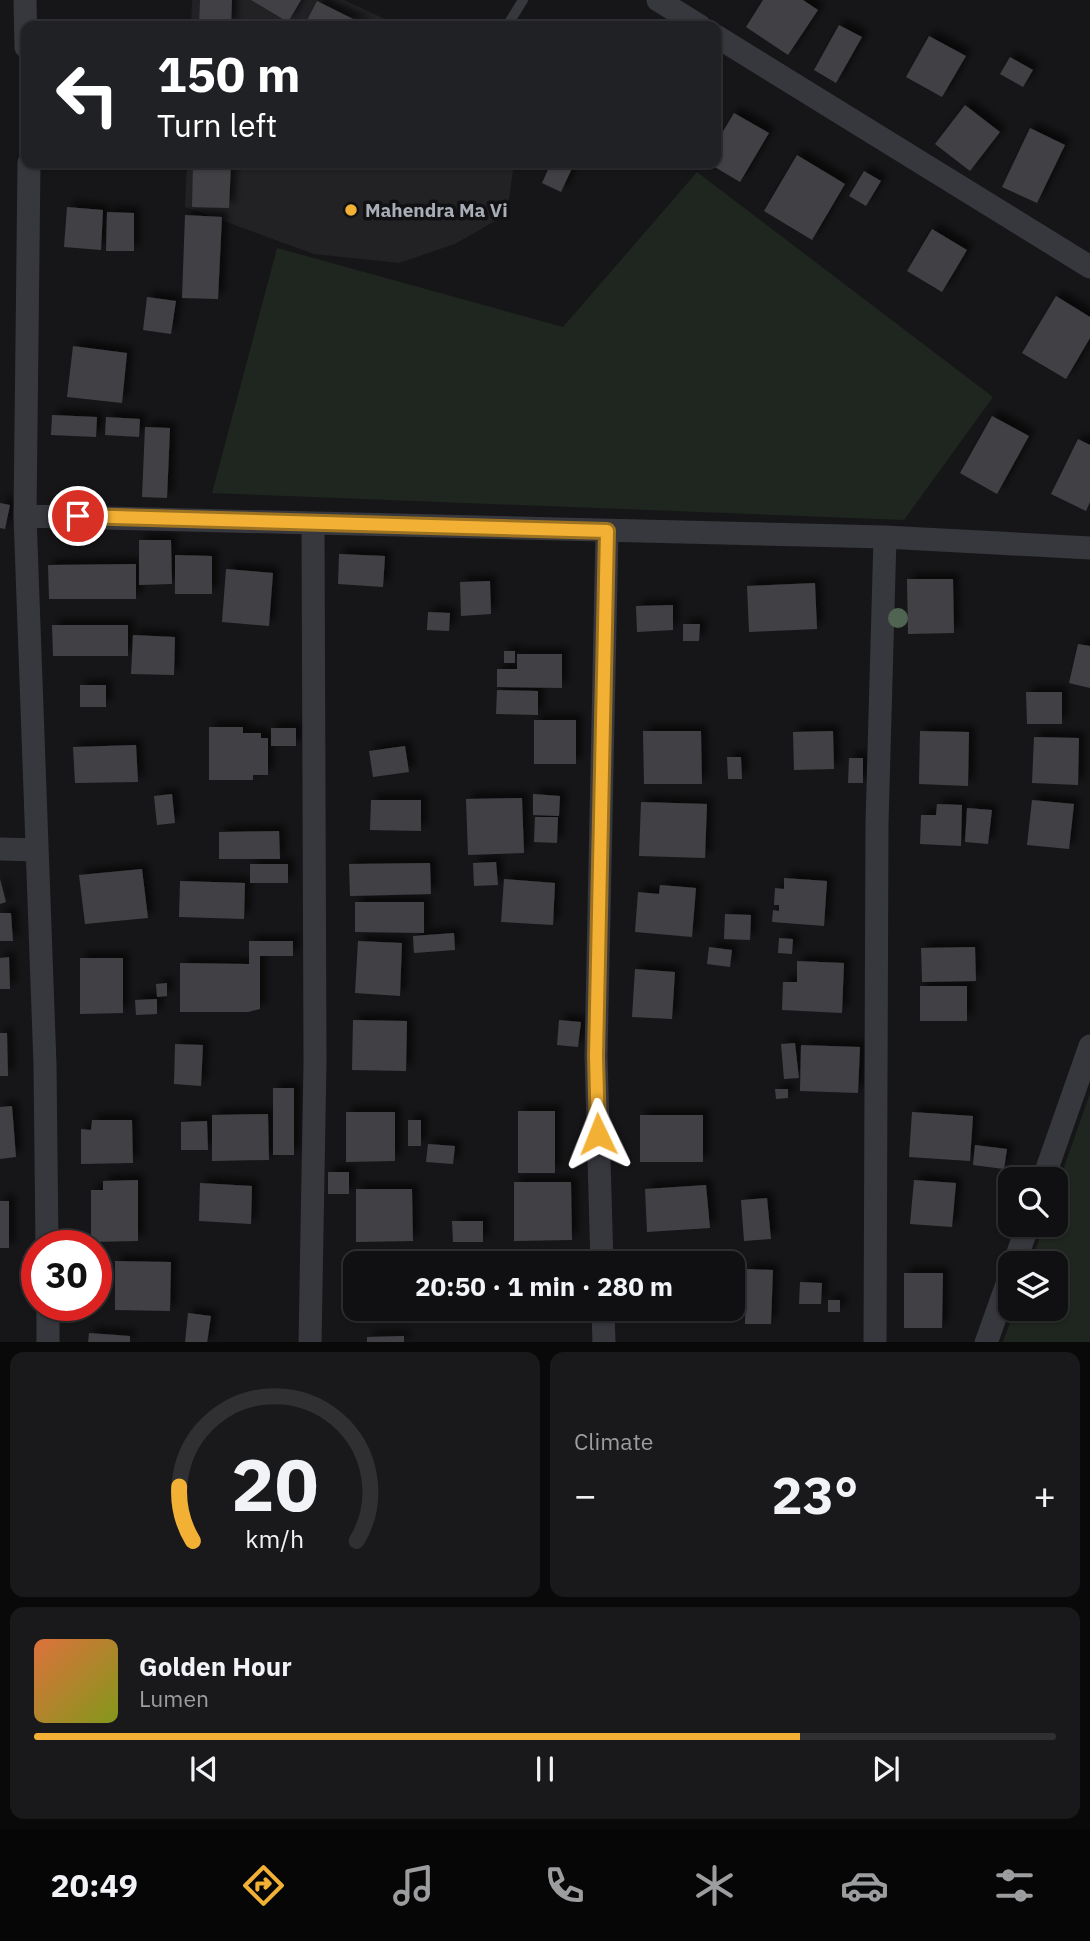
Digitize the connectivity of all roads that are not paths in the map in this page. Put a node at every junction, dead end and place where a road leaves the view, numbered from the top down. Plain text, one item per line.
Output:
1 (25, 0) edge
2 (523, 0) edge
3 (658, 0) edge
4 (25, 21) edge
5 (510, 21) edge
6 (692, 21) edge
7 (721, 39) edge
8 (29, 168) edge
9 (1090, 267) edge
10 (25, 516) junction
11 (313, 525) junction
12 (607, 531) junction
13 (885, 537) junction
14 (1090, 548) edge
15 (0, 849) edge
16 (37, 850) junction
17 (1090, 1046) edge
18 (1048, 1167) edge
19 (47, 1230) edge
20 (602, 1251) edge
21 (998, 1309) edge
22 (48, 1321) edge
23 (603, 1321) edge
24 (48, 1342) edge
25 (310, 1342) edge
26 (604, 1342) edge
27 (875, 1342) edge
28 (986, 1342) edge

1 - 4 street
2 - 5 lane
3 - 6 street
7 - 9 street
8 - 10 street
10 - 11 street
10 - 16 street
11 - 12 street
11 - 25 street
12 - 13 street
12 - 20 street
13 - 14 street
13 - 27 street
15 - 16 street
16 - 19 street
17 - 18 street
21 - 28 street
22 - 24 street
23 - 26 street

